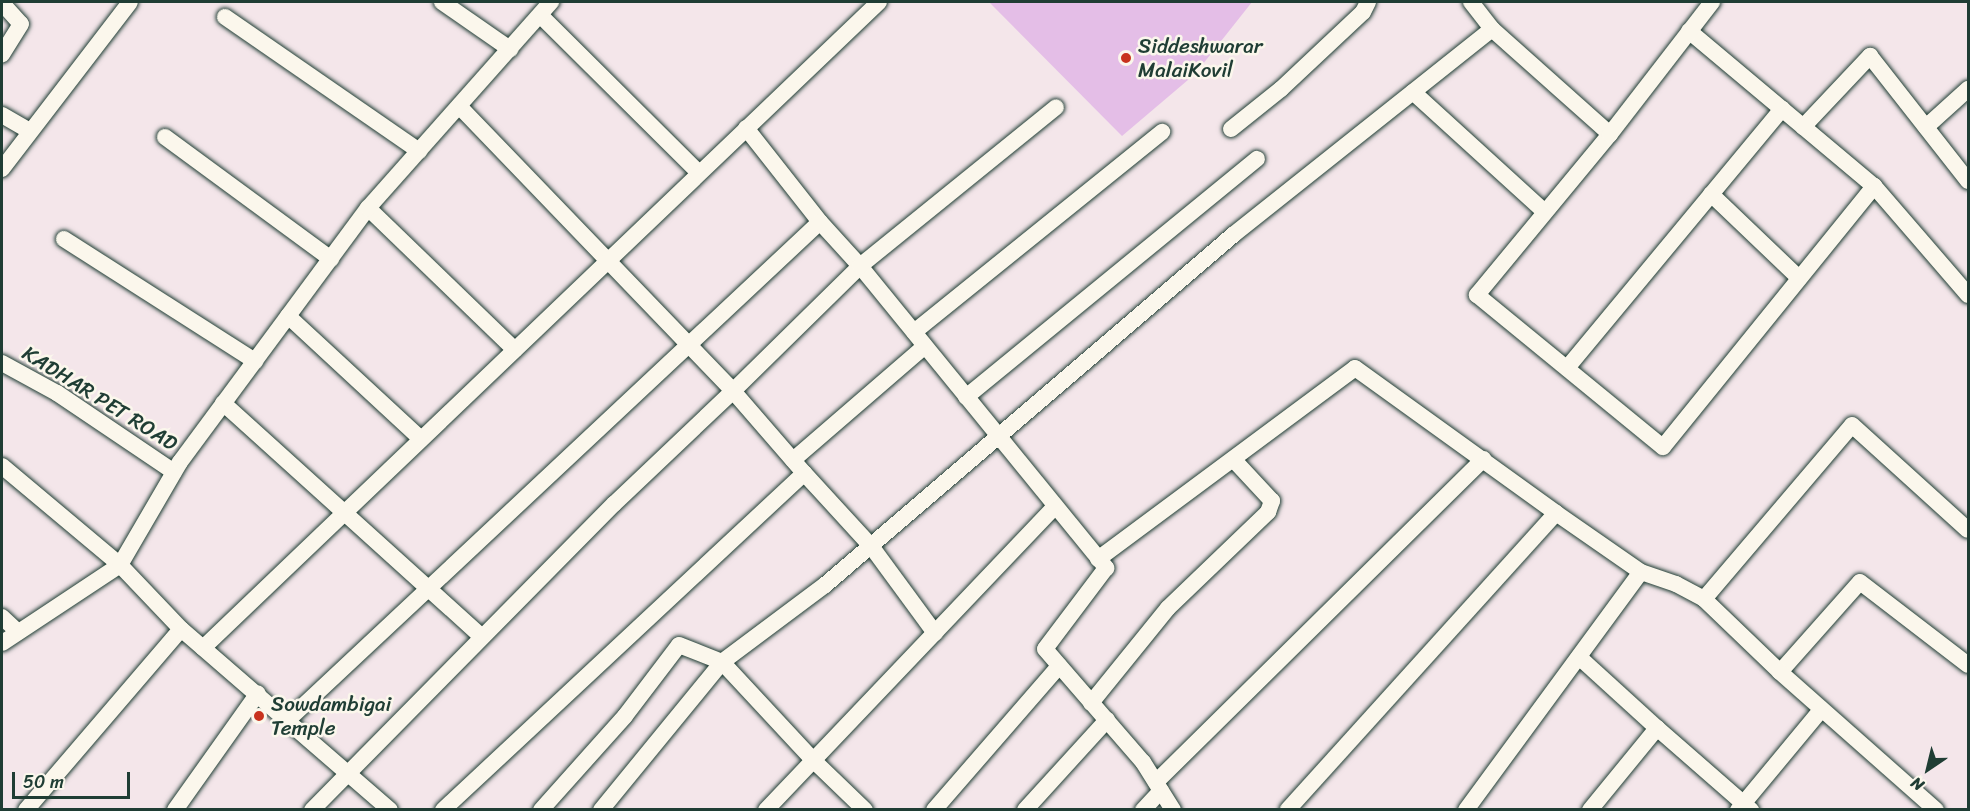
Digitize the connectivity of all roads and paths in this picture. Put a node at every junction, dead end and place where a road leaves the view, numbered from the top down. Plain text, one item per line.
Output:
1 (130, 2) edge
2 (442, 2) edge
3 (551, 2) edge
4 (879, 2) edge
5 (1368, 2) edge
6 (1471, 2) edge
7 (1712, 2) edge
8 (2, 3) edge
9 (540, 15) junction
10 (225, 17) dead end
11 (1492, 30) junction
12 (1689, 31) junction
13 (510, 50) junction
14 (2, 54) edge
15 (1968, 89) edge
16 (1413, 92) junction
17 (459, 106) junction
18 (1056, 107) dead end
19 (1782, 109) junction
20 (2, 115) edge
21 (1803, 127) junction
22 (1926, 127) junction
23 (746, 129) junction
24 (1231, 129) dead end
25 (30, 131) junction
26 (1162, 132) dead end
27 (1610, 134) junction
28 (165, 137) dead end
29 (419, 151) junction
30 (1257, 159) dead end
31 (2, 169) edge
32 (699, 173) junction
33 (1968, 181) edge
34 (1874, 186) junction
35 (1711, 194) junction
36 (368, 208) junction
37 (1545, 212) junction
38 (820, 222) junction
39 (64, 239) dead end
40 (331, 259) junction
41 (607, 261) junction
42 (860, 266) junction
43 (1799, 278) junction
44 (1968, 296) edge
45 (288, 316) junction
46 (914, 332) junction
47 (925, 346) junction
48 (688, 347) junction
49 (514, 350) junction
50 (255, 361) junction
51 (2, 363) edge
52 (1567, 368) junction
53 (733, 391) junction
54 (966, 397) junction
55 (224, 403) junction
56 (999, 437) junction
57 (421, 439) junction
58 (1233, 459) junction
59 (1484, 459) junction
60 (2, 466) edge
61 (799, 466) junction
62 (174, 472) junction
63 (1055, 507) junction
64 (344, 513) junction
65 (1556, 513) junction
66 (1968, 530) edge
67 (871, 546) junction
68 (1098, 559) junction
69 (120, 566) junction
70 (1641, 572) junction
71 (429, 590) junction
72 (1704, 599) junction
73 (2, 617) edge
74 (181, 628) junction
75 (18, 632) junction
76 (935, 633) junction
77 (482, 637) junction
78 (2, 643) edge
79 (203, 648) junction
80 (1579, 657) junction
81 (722, 662) junction
82 (1968, 664) edge
83 (1059, 666) junction
84 (1780, 672) junction
85 (258, 693) junction
86 (1091, 703) junction
87 (1821, 710) junction
88 (289, 719) junction
89 (1107, 720) junction
90 (1657, 728) junction
91 (813, 760) junction
92 (346, 772) junction
93 (1158, 786) junction
94 (1744, 807) edge
95 (26, 810) edge
96 (175, 810) edge
97 (312, 810) edge
98 (390, 810) edge
99 (443, 810) edge
100 (541, 810) edge
101 (601, 810) edge
102 (766, 810) edge
103 (865, 810) edge
104 (934, 810) edge
105 (1026, 810) edge
106 (1143, 810) edge
107 (1173, 810) edge
108 (1288, 810) edge
109 (1466, 810) edge
110 (1590, 810) edge
111 (1936, 810) edge

1 - 25 street
2 - 13 street
3 - 9 street
4 - 23 street
5 - 24 street
6 - 11 street
7 - 12 street
8 - 14 street
9 - 13 street
9 - 32 street
10 - 29 street
11 - 16 street
11 - 27 street
12 - 19 street
12 - 27 street
13 - 17 street
15 - 22 street
16 - 37 street
16 - 56 street
17 - 29 street
17 - 41 street
18 - 42 street
19 - 21 street
19 - 35 street
20 - 25 street
21 - 22 street
21 - 34 street
22 - 33 street
23 - 32 street
23 - 38 street
25 - 31 street
26 - 46 street
27 - 37 street
28 - 40 street
29 - 36 street
30 - 54 street
32 - 41 street
34 - 43 street
34 - 44 street
35 - 43 street
35 - 52 street
36 - 40 street
36 - 49 street
37 - 52 street
38 - 42 street
38 - 48 street
39 - 50 street
40 - 45 street
41 - 48 street
41 - 49 street
42 - 46 street
42 - 53 street
43 - 52 street
45 - 50 street
45 - 57 street
46 - 47 street
47 - 54 street
47 - 61 street
48 - 53 street
48 - 71 street
49 - 57 street
50 - 55 street
51 - 62 street, KADHAR PET ROAD
53 - 61 street
53 - 77 street
54 - 56 street
55 - 62 street
55 - 64 street
56 - 63 street
56 - 67 street
57 - 64 street
58 - 59 street
58 - 68 street
58 - 86 street
59 - 65 street
59 - 93 street
60 - 69 street
61 - 67 street
61 - 99 street
62 - 69 street
63 - 68 street
63 - 76 street
64 - 71 street
64 - 79 street
65 - 70 street
65 - 108 street
66 - 72 street
67 - 76 street
67 - 81 street
68 - 83 street
69 - 74 street
69 - 75 street
70 - 72 street
70 - 80 street
71 - 77 street
71 - 88 street
72 - 84 street
73 - 75 street
74 - 79 street
74 - 95 street
75 - 78 street
76 - 91 street
77 - 92 street
79 - 85 street
80 - 90 street
80 - 109 street
81 - 91 street
81 - 100 street
81 - 101 street
82 - 84 street
83 - 86 street
83 - 104 street
84 - 87 street
85 - 88 street
85 - 96 street
86 - 89 street
87 - 94 street
87 - 111 street
88 - 92 street
89 - 93 street
89 - 105 street
90 - 94 street
90 - 110 street
91 - 102 street
91 - 103 street
92 - 97 street
92 - 98 street
93 - 106 street
93 - 107 street

